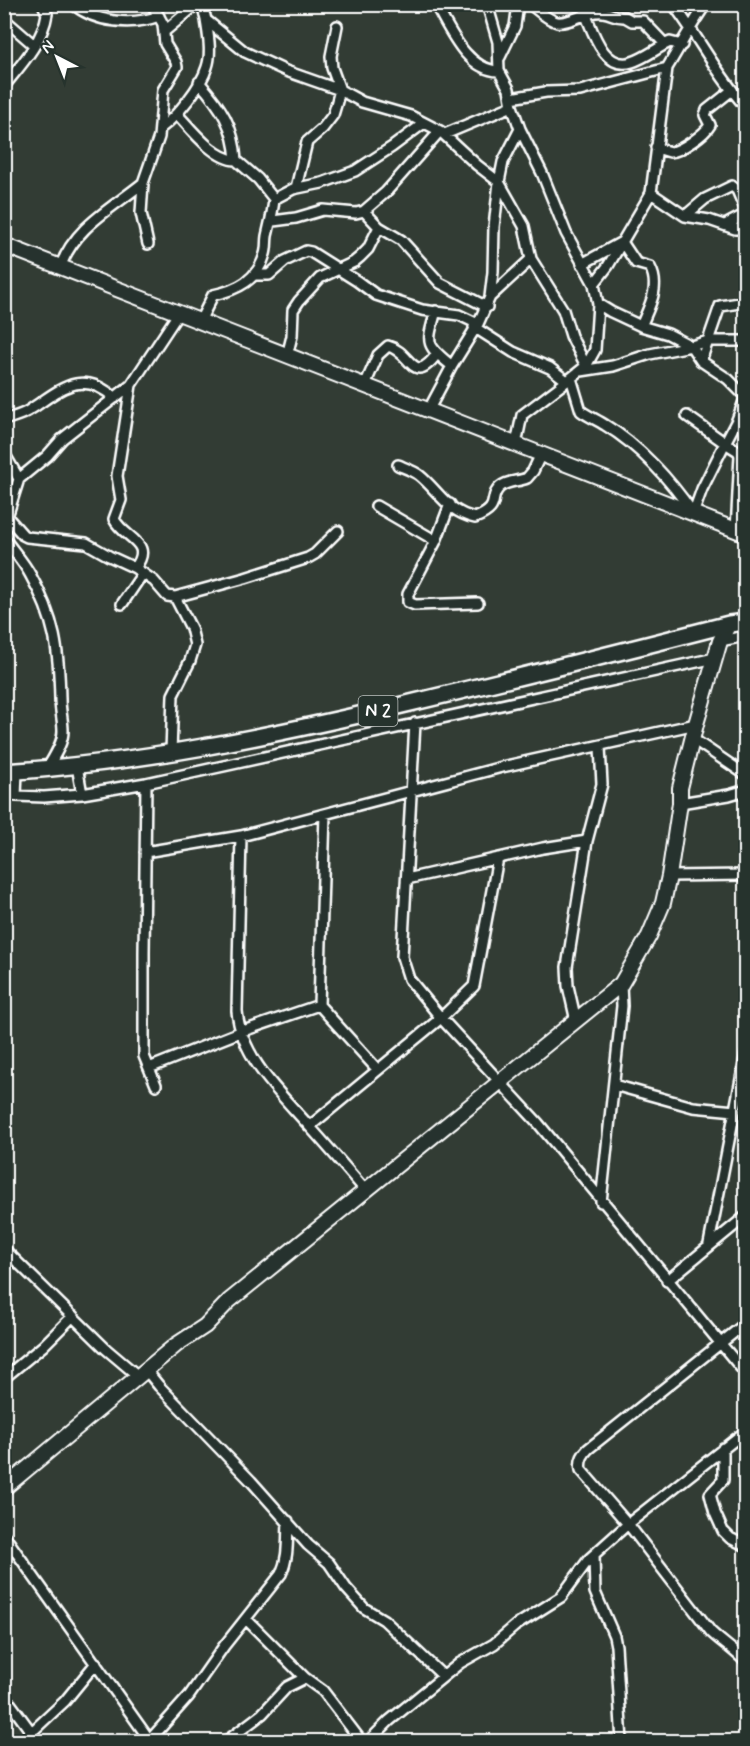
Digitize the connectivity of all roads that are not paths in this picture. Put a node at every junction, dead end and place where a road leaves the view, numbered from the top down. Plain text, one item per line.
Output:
1 (43, 4) edge
2 (73, 4) edge
3 (152, 4) edge
4 (197, 4) edge
5 (202, 4) edge
6 (435, 4) edge
7 (487, 4) edge
8 (518, 4) edge
9 (530, 4) edge
10 (673, 4) edge
11 (706, 4) edge
12 (585, 13) junction
13 (159, 16) junction
14 (5, 19) edge
15 (206, 20) junction
16 (337, 26) dead end
17 (690, 26) junction
18 (165, 31) junction
19 (665, 44) junction
20 (34, 45) junction
21 (682, 45) junction
22 (500, 57) junction
23 (667, 69) junction
24 (499, 71) junction
25 (199, 82) junction
26 (4, 86) edge
27 (340, 90) junction
28 (731, 91) junction
29 (511, 102) junction
30 (746, 107) edge
31 (177, 114) junction
32 (424, 123) junction
33 (161, 128) junction
34 (520, 129) junction
35 (442, 132) junction
36 (656, 147) junction
37 (236, 160) junction
38 (499, 182) junction
39 (143, 183) junction
40 (296, 188) junction
41 (651, 193) junction
42 (274, 199) junction
43 (364, 211) junction
44 (746, 212) edge
45 (685, 216) junction
46 (273, 221) junction
47 (725, 225) junction
48 (380, 227) junction
49 (746, 229) edge
50 (622, 242) junction
51 (147, 244) dead end
52 (4, 245) edge
53 (531, 259) junction
54 (582, 264) junction
55 (60, 268) junction
56 (337, 270) junction
57 (255, 275) junction
58 (594, 284) junction
59 (489, 302) junction
60 (746, 302) edge
61 (598, 304) junction
62 (436, 311) junction
63 (178, 314) junction
64 (200, 321) junction
65 (476, 326) junction
66 (641, 326) junction
67 (708, 341) junction
68 (746, 341) edge
69 (691, 346) junction
70 (437, 354) junction
71 (287, 356) junction
72 (701, 361) junction
73 (452, 366) junction
74 (583, 369) junction
75 (569, 380) junction
76 (131, 385) junction
77 (365, 386) junction
78 (115, 398) junction
79 (745, 398) edge
80 (428, 411) junction
81 (687, 416) dead end
82 (4, 420) edge
83 (726, 443) junction
84 (516, 444) junction
85 (4, 453) edge
86 (541, 454) junction
87 (398, 465) dead end
88 (19, 479) junction
89 (450, 504) junction
90 (376, 506) dead end
91 (693, 514) junction
92 (6, 520) edge
93 (338, 531) dead end
94 (741, 533) edge
95 (4, 538) edge
96 (436, 541) junction
97 (139, 571) junction
98 (174, 597) junction
99 (478, 603) dead end
100 (122, 604) dead end
101 (746, 622) edge
102 (729, 624) junction
103 (746, 636) edge
104 (720, 641) junction
105 (715, 658) junction
106 (415, 723) junction
107 (696, 724) junction
108 (693, 739) junction
109 (600, 747) junction
110 (171, 752) junction
111 (77, 766) junction
112 (47, 769) junction
113 (11, 771) edge
114 (746, 775) edge
115 (146, 783) junction
116 (412, 790) junction
117 (746, 790) edge
118 (82, 794) junction
119 (4, 796) edge
120 (16, 796) junction
121 (680, 803) junction
122 (325, 814) junction
123 (241, 836) junction
124 (587, 841) junction
125 (145, 852) junction
126 (498, 858) junction
127 (669, 876) junction
128 (746, 876) edge
129 (407, 879) junction
130 (621, 984) junction
131 (319, 1005) junction
132 (441, 1018) junction
133 (576, 1021) junction
134 (240, 1032) junction
135 (746, 1053) edge
136 (149, 1068) junction
137 (377, 1069) junction
138 (501, 1083) junction
139 (156, 1085) dead end
140 (614, 1085) junction
141 (739, 1105) edge
142 (310, 1126) junction
143 (365, 1190) junction
144 (601, 1202) junction
145 (746, 1216) edge
146 (709, 1244) junction
147 (4, 1250) edge
148 (667, 1281) junction
149 (73, 1316) junction
150 (746, 1323) edge
151 (720, 1344) junction
152 (142, 1373) junction
153 (746, 1374) edge
154 (4, 1378) edge
155 (746, 1431) edge
156 (723, 1448) junction
157 (4, 1488) edge
158 (288, 1521) junction
159 (627, 1524) junction
160 (4, 1535) edge
161 (746, 1546) edge
162 (594, 1555) junction
163 (246, 1619) junction
164 (745, 1660) edge
165 (96, 1663) junction
166 (443, 1676) junction
167 (305, 1678) junction
168 (4, 1695) edge
169 (32, 1733) junction
170 (149, 1741) edge
171 (21, 1742) edge
172 (225, 1742) edge
173 (362, 1742) edge
174 (369, 1742) edge
175 (622, 1742) edge

1 - 20 street
2 - 13 street
3 - 13 street
4 - 18 street
5 - 15 street
6 - 24 street
7 - 22 street
8 - 22 street
9 - 12 street
10 - 17 street
11 - 17 street
12 - 19 street
12 - 19 street
13 - 18 street
14 - 20 street
15 - 25 street
15 - 27 street
16 - 27 street
17 - 21 street
17 - 28 street
18 - 33 street
19 - 21 street
20 - 26 street
21 - 23 street
22 - 24 street
23 - 29 street
23 - 36 street
24 - 29 street
25 - 31 street
25 - 37 street
27 - 32 street
27 - 40 street
28 - 30 street
28 - 36 street
29 - 34 street
29 - 35 street
31 - 33 street
31 - 37 street
32 - 35 street
32 - 40 street
33 - 39 street
34 - 38 street
34 - 54 street
35 - 38 street
35 - 43 street
36 - 41 street
37 - 42 street
38 - 53 street
38 - 59 street
39 - 51 street
39 - 55 street
40 - 42 street
41 - 45 street
41 - 50 street
42 - 46 street
43 - 46 street
43 - 48 street
44 - 45 street
44 - 47 street
45 - 47 street
46 - 57 street
47 - 49 street
48 - 56 street
48 - 59 street
50 - 54 street
50 - 58 street
50 - 66 street
52 - 55 street
53 - 59 street
53 - 74 street
54 - 58 street
55 - 63 street
56 - 57 street
56 - 62 street
56 - 71 street
57 - 64 street
58 - 61 street
59 - 65 street
60 - 67 street
61 - 66 street
61 - 74 street
62 - 65 street
62 - 70 street
63 - 64 street
63 - 76 street
64 - 71 street
65 - 73 street
65 - 75 street
66 - 69 street
67 - 68 street
67 - 69 street
67 - 72 street
69 - 72 street
69 - 74 street
70 - 73 street
70 - 77 street
71 - 77 street
72 - 79 street
73 - 80 street
74 - 75 street
75 - 84 street
75 - 91 street
76 - 78 street
76 - 97 street
77 - 80 street
78 - 82 street
78 - 88 street
79 - 83 street
80 - 84 street
81 - 83 street
83 - 91 street
83 - 94 street
84 - 86 street
85 - 88 street
86 - 89 street
86 - 91 street
87 - 89 street
88 - 92 street
89 - 96 street
90 - 96 street
91 - 94 street
92 - 97 street
93 - 98 street
95 - 112 street
96 - 99 street
97 - 98 street
97 - 100 street
98 - 110 street
101 - 102 main road, N 2
102 - 104 street
102 - 110 main road, N 2
103 - 104 street
104 - 105 street
105 - 106 street
105 - 107 street
106 - 115 street
106 - 116 street
107 - 108 street
107 - 109 street
108 - 114 street
108 - 121 street
109 - 116 street
109 - 124 street
110 - 111 main road, N 2
111 - 112 main road, N 2
111 - 118 street
112 - 113 main road, N 2
113 - 120 street
115 - 118 street
115 - 125 street
116 - 122 street
116 - 129 street
117 - 121 street
118 - 120 street
119 - 120 street
121 - 127 street
122 - 123 street
122 - 131 street
123 - 125 street
123 - 134 street
124 - 126 street
124 - 133 street
125 - 136 street
126 - 129 street
126 - 132 street
127 - 128 street
127 - 130 street
129 - 132 street
130 - 133 street
130 - 140 street
131 - 134 street
131 - 137 street
132 - 137 street
132 - 138 street
133 - 138 street
134 - 136 street
134 - 142 street
135 - 141 street
136 - 139 street
137 - 142 street
138 - 143 street
138 - 144 street
140 - 141 street
140 - 144 street
141 - 146 street
142 - 143 street
143 - 152 street
144 - 148 street
145 - 146 street
146 - 148 street
147 - 149 street
148 - 151 street
149 - 152 street
149 - 154 street
150 - 151 street
151 - 153 street
151 - 159 street
152 - 157 street
152 - 158 street
155 - 156 street
156 - 159 street
156 - 161 street
158 - 163 street
158 - 166 street
159 - 162 street
159 - 164 street
160 - 165 street
162 - 166 street
162 - 175 street
163 - 167 street
163 - 170 street
165 - 169 street
165 - 170 street
166 - 174 street
167 - 172 street
167 - 173 street
168 - 169 street
169 - 171 street

